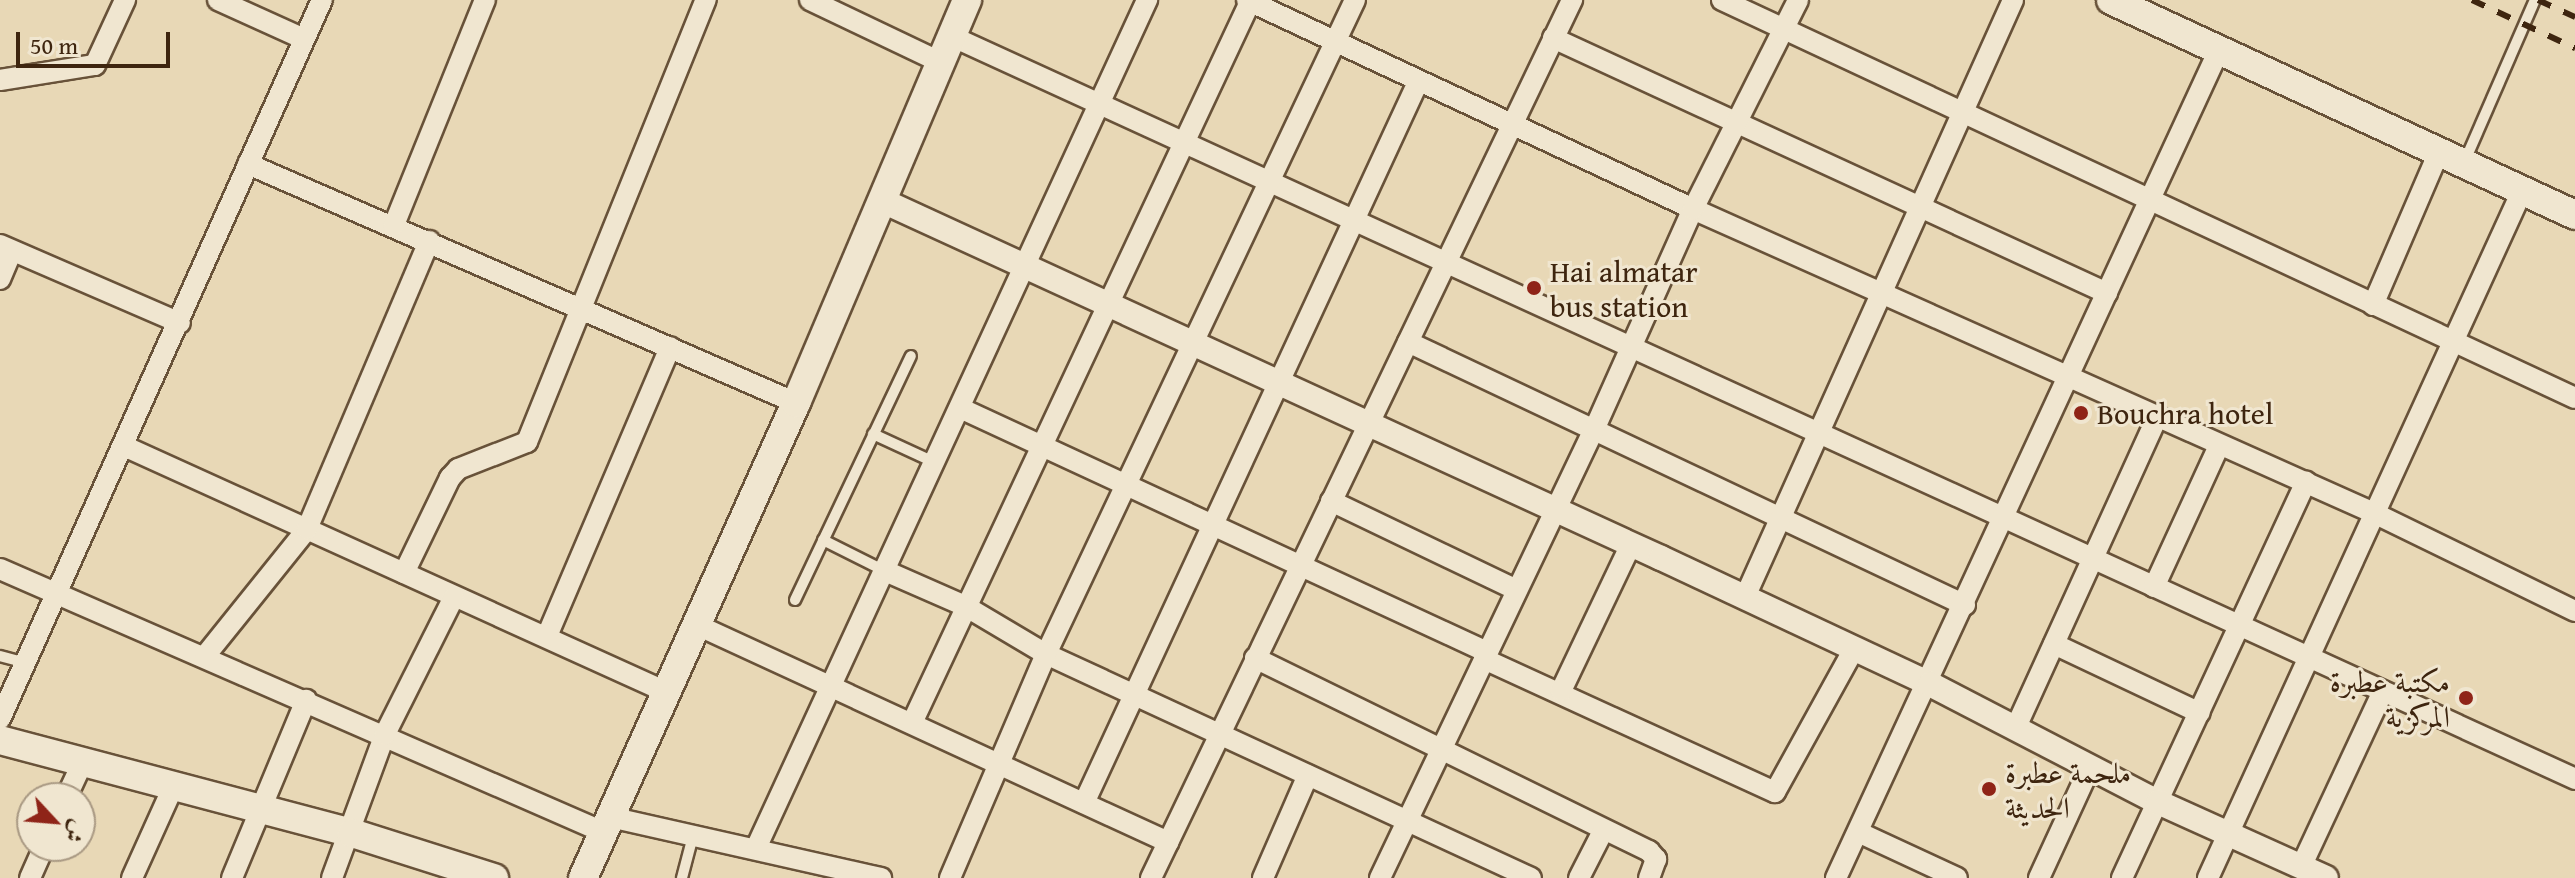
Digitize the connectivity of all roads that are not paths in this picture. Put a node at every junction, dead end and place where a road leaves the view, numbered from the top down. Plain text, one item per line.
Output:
1 (125, 0) edge
2 (218, 0) edge
3 (322, 0) edge
4 (485, 0) edge
5 (706, 0) edge
6 (810, 0) edge
7 (967, 0) edge
8 (1147, 0) edge
9 (1355, 0) edge
10 (1572, 0) edge
11 (1722, 0) edge
12 (1798, 0) edge
13 (2013, 0) edge
14 (2111, 0) edge
15 (2535, 0) edge
16 (1248, 1) edge
17 (1786, 28) junction
18 (1553, 38) junction
19 (304, 39) junction
20 (1334, 43) junction
21 (945, 49) junction
22 (2219, 50) junction
23 (0, 80) edge
24 (1418, 82) junction
25 (1099, 104) junction
26 (1962, 114) junction
27 (1511, 124) junction
28 (1735, 124) junction
29 (1182, 142) junction
30 (2452, 158) junction
31 (248, 164) junction
32 (1269, 180) junction
33 (2522, 191) junction
34 (883, 201) junction
35 (2148, 201) junction
36 (1920, 208) junction
37 (1693, 209) junction
38 (2575, 215) edge
39 (1357, 219) junction
40 (394, 225) junction
41 (429, 241) junction
42 (6, 248) edge
43 (1447, 259) junction
44 (1026, 267) junction
45 (0, 279) edge
46 (2107, 293) junction
47 (1881, 294) junction
48 (2373, 305) junction
49 (580, 306) junction
50 (1107, 306) junction
51 (180, 323) junction
52 (1408, 342) junction
53 (2453, 342) junction
54 (1192, 343) junction
55 (670, 347) junction
56 (1632, 349) junction
57 (911, 356) dead end
58 (2069, 378) junction
59 (1280, 381) junction
60 (2575, 398) edge
61 (796, 403) junction
62 (960, 408) junction
63 (2157, 417) junction
64 (1370, 422) junction
65 (1594, 430) junction
66 (1818, 433) junction
67 (873, 434) junction
68 (2219, 446) junction
69 (126, 447) junction
70 (1041, 447) junction
71 (934, 462) junction
72 (2306, 482) junction
73 (1125, 486) junction
74 (1331, 501) junction
75 (1556, 509) junction
76 (2376, 514) junction
77 (1781, 518) junction
78 (2005, 520) junction
79 (1212, 526) junction
80 (307, 529) junction
81 (823, 540) junction
82 (1631, 544) junction
83 (2091, 559) junction
84 (1299, 565) junction
85 (0, 569) edge
86 (883, 570) junction
87 (404, 573) junction
88 (2154, 587) junction
89 (1517, 590) junction
90 (60, 594) junction
91 (454, 597) junction
92 (1745, 597) junction
93 (795, 600) dead end
94 (1965, 605) junction
95 (965, 606) junction
96 (2575, 611) edge
97 (697, 625) junction
98 (2242, 625) junction
99 (547, 636) junction
100 (2054, 644) junction
101 (1854, 649) junction
102 (1046, 654) junction
103 (0, 656) edge
104 (205, 656) junction
105 (1486, 656) junction
106 (1255, 658) junction
107 (2311, 658) junction
108 (27, 663) junction
109 (1930, 684) junction
110 (831, 689) junction
111 (1561, 691) junction
112 (666, 692) junction
113 (2382, 693) junction
114 (1135, 694) junction
115 (306, 700) junction
116 (2200, 713) junction
117 (0, 719) edge
118 (912, 723) junction
119 (2016, 727) junction
120 (1219, 733) junction
121 (385, 734) junction
122 (0, 740) edge
123 (1438, 750) junction
124 (82, 763) junction
125 (996, 763) junction
126 (2090, 767) junction
127 (1308, 775) junction
128 (2575, 779) edge
129 (73, 782) edge
130 (173, 787) junction
131 (2158, 802) junction
132 (1084, 803) junction
133 (262, 810) junction
134 (1406, 821) junction
135 (606, 824) junction
136 (1603, 831) junction
137 (1858, 832) junction
138 (352, 833) junction
139 (694, 834) junction
140 (2228, 835) junction
141 (1168, 842) junction
142 (757, 846) junction
143 (2301, 867) junction
144 (441, 869) edge
145 (1948, 876) edge
146 (132, 878) edge
147 (232, 878) edge
148 (332, 878) edge
149 (494, 878) edge
150 (583, 878) edge
151 (682, 878) edge
152 (881, 878) edge
153 (950, 878) edge
154 (1151, 878) edge
155 (1263, 878) edge
156 (1380, 878) edge
157 (1531, 878) edge
158 (1579, 878) edge
159 (1649, 878) edge
160 (1836, 878) edge
161 (2039, 878) edge
162 (2122, 878) edge
163 (2208, 878) edge
164 (2326, 878) edge

1 - 23 street
2 - 19 street
3 - 19 street
4 - 40 street
5 - 49 street
6 - 21 street
7 - 21 main road
8 - 25 street
9 - 20 street
10 - 18 street
11 - 17 street
12 - 17 street
13 - 26 street
14 - 22 main road
15 - 30 lane
16 - 20 street
16 - 29 street
17 - 26 street
17 - 28 street
18 - 27 street
18 - 28 street
19 - 31 street
20 - 24 street
20 - 32 street
21 - 25 street
21 - 34 main road
22 - 30 main road
22 - 35 street
24 - 27 street
24 - 39 street
25 - 29 street
25 - 44 street
26 - 35 street
26 - 36 street
27 - 37 street
27 - 43 street
28 - 36 street
28 - 37 street
29 - 32 street
29 - 50 street
30 - 33 main road
30 - 48 street
31 - 40 street
31 - 51 street
32 - 39 street
32 - 54 street
33 - 38 main road
33 - 53 street
34 - 44 street
34 - 61 main road
35 - 46 street
35 - 48 street
36 - 46 street
36 - 47 street
37 - 47 street
37 - 56 street
39 - 43 street
39 - 59 street
40 - 41 street
41 - 49 street
41 - 80 street
42 - 45 street
42 - 51 street
43 - 52 street
43 - 56 street
44 - 50 street
44 - 62 street
46 - 58 street
47 - 58 street
47 - 66 street
48 - 53 street
49 - 55 street
49 - 87 street
50 - 54 street
50 - 70 street
51 - 69 street
52 - 64 street
52 - 65 street
53 - 60 street
53 - 76 street
54 - 59 street
54 - 73 street
55 - 61 street
55 - 99 street
56 - 65 street
56 - 66 street
57 - 67 lane
58 - 63 street
58 - 78 street
59 - 64 street
59 - 79 street
61 - 97 main road
62 - 70 street
62 - 71 street
63 - 68 street
63 - 83 street
64 - 74 street
64 - 75 street
65 - 75 street
65 - 77 street
66 - 77 street
66 - 78 street
67 - 71 lane
67 - 81 lane
68 - 72 street
68 - 88 street
69 - 80 street
69 - 90 street
70 - 73 street
70 - 95 street
71 - 86 street
72 - 76 street
72 - 98 street
73 - 79 street
73 - 102 street
74 - 84 street
74 - 89 street
75 - 82 street
75 - 89 street
76 - 96 street
76 - 107 street
77 - 92 street
77 - 94 street
78 - 83 street
78 - 94 street
79 - 84 street
79 - 114 street
80 - 87 street
80 - 104 street
81 - 86 lane
81 - 93 lane
82 - 92 street
82 - 111 street
83 - 88 street
83 - 100 street
84 - 105 street
84 - 106 street
85 - 90 street
86 - 95 street
86 - 110 street
87 - 91 street
88 - 98 street
89 - 105 street
90 - 104 street
90 - 108 street
91 - 99 street
91 - 121 street
92 - 101 street
94 - 109 street
95 - 102 street
95 - 118 street
97 - 110 street
97 - 112 main road
98 - 107 street
98 - 116 street
99 - 112 street
100 - 116 street
100 - 119 street
101 - 109 street
101 - 111 street
102 - 114 street
102 - 125 street
103 - 108 lane
104 - 115 street
105 - 111 street
105 - 123 street
106 - 120 street
106 - 123 street
107 - 113 street
107 - 140 street
108 - 117 street
109 - 119 street
109 - 137 street
110 - 118 street
110 - 142 street
112 - 135 main road
113 - 128 street
113 - 143 street
114 - 120 street
114 - 132 street
115 - 121 street
115 - 133 street
116 - 131 street
118 - 125 street
119 - 126 street
120 - 127 street
120 - 141 street
121 - 135 street
121 - 138 street
122 - 124 main road
123 - 134 street
123 - 136 street
124 - 129 street
124 - 130 main road
125 - 132 street
125 - 153 street
126 - 131 street
126 - 161 street
127 - 134 street
127 - 155 street
130 - 133 main road
130 - 146 street
131 - 140 street
131 - 162 street
132 - 141 street
133 - 138 main road
133 - 147 street
134 - 156 street
134 - 157 street
135 - 139 street
135 - 150 main road
136 - 158 street
136 - 159 street
137 - 145 street
137 - 160 street
138 - 144 main road
138 - 148 street
139 - 142 street
139 - 151 lane
140 - 143 street
140 - 163 street
141 - 154 street
142 - 152 street
143 - 164 street
144 - 149 main road

